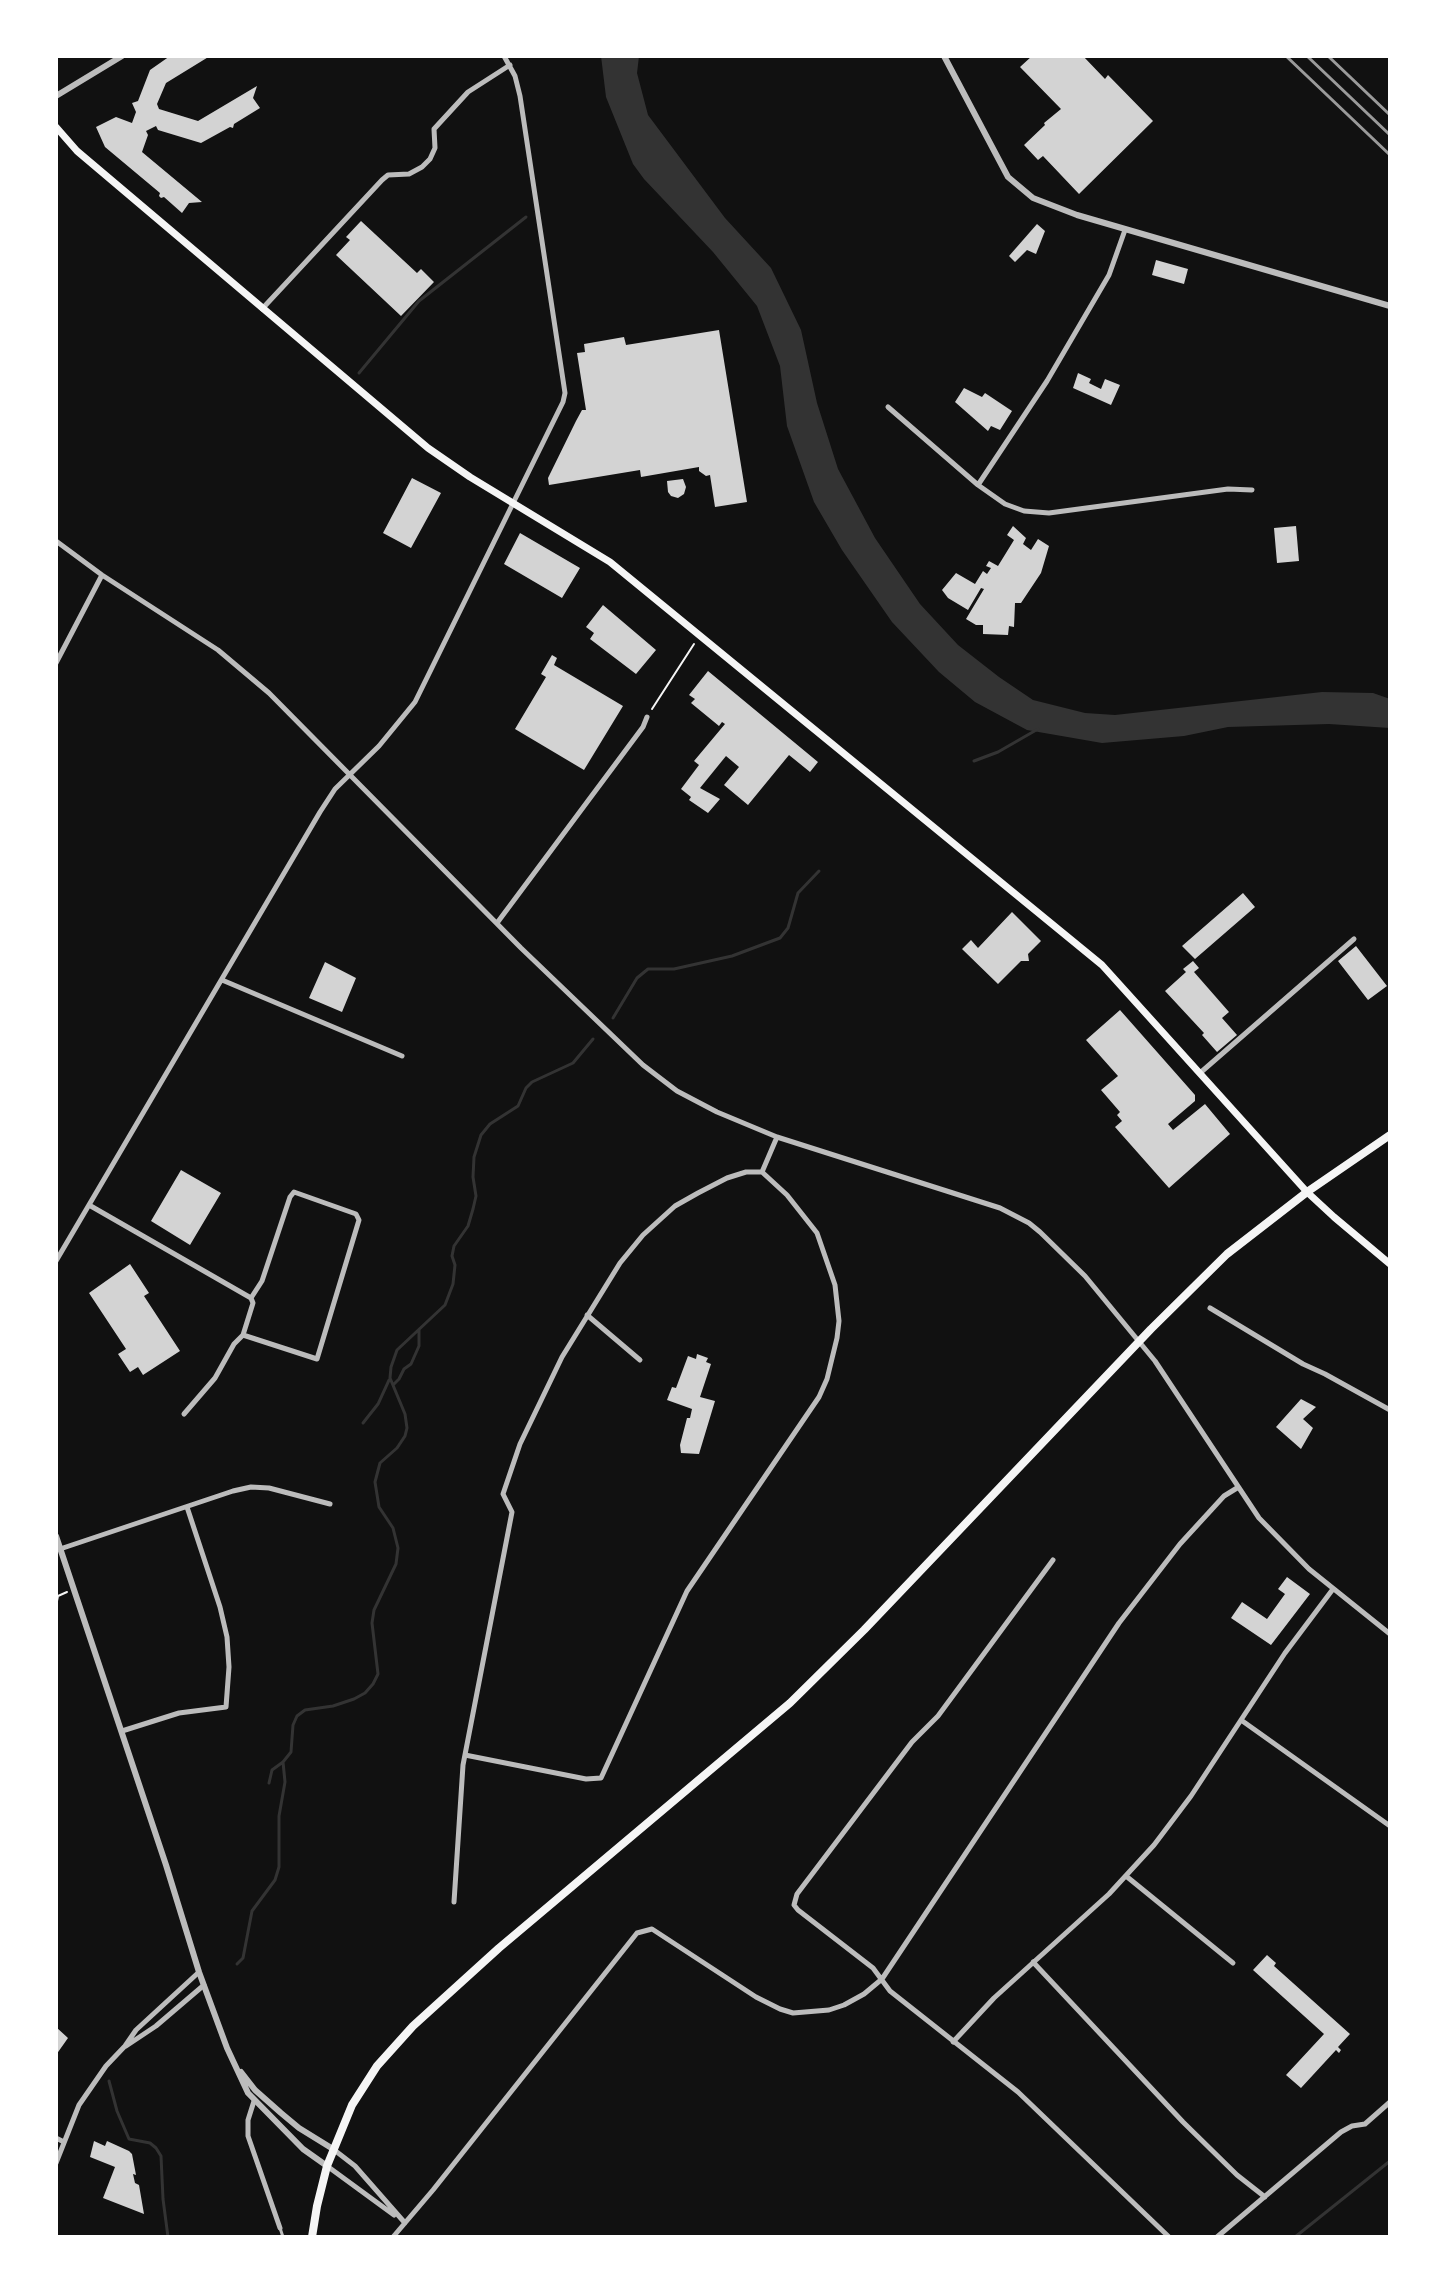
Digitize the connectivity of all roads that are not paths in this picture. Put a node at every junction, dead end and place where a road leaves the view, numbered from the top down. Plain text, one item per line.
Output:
1 (122, 56) edge
2 (504, 56) edge
3 (944, 56) edge
4 (510, 65) junction
5 (56, 96) edge
6 (56, 127) edge
7 (1125, 230) junction
8 (1390, 306) edge
9 (262, 309) junction
10 (888, 407) dead end
11 (978, 485) junction
12 (1252, 490) dead end
13 (513, 503) junction
14 (56, 541) edge
15 (102, 575) junction
16 (56, 663) edge
17 (647, 717) road end
18 (351, 774) junction
19 (497, 923) junction
20 (1354, 939) dead end
21 (222, 980) junction
22 (402, 1056) dead end
23 (1200, 1073) junction
24 (1390, 1135) edge
25 (777, 1137) junction
26 (762, 1172) junction
27 (1307, 1192) junction
28 (89, 1205) junction
29 (56, 1261) edge
30 (1390, 1264) edge
31 (251, 1298) junction
32 (1210, 1308) dead end
33 (587, 1315) junction
34 (243, 1335) junction
35 (640, 1360) dead end
36 (1390, 1410) edge
37 (184, 1414) dead end
38 (1237, 1488) junction
39 (330, 1504) dead end
40 (187, 1507) junction
41 (56, 1536) edge
42 (60, 1549) junction
43 (1053, 1560) dead end
44 (1333, 1589) junction
45 (1390, 1634) edge
46 (1241, 1720) junction
47 (122, 1731) junction
48 (465, 1755) junction
49 (1390, 1826) edge
50 (1126, 1876) junction
51 (454, 1902) dead end
52 (1033, 1962) junction
53 (1233, 1963) dead end
54 (199, 1972) junction
55 (882, 1979) junction
56 (204, 1985) junction
57 (953, 2042) junction
58 (125, 2046) junction
59 (235, 2065) junction
60 (254, 2101) junction
61 (1390, 2102) edge
62 (56, 2138) edge
63 (64, 2142) junction
64 (333, 2149) junction
65 (56, 2163) edge
66 (327, 2166) junction
67 (1265, 2197) junction
68 (405, 2223) junction
69 (280, 2228) joint
70 (283, 2237) edge
71 (312, 2237) edge
72 (393, 2237) edge
73 (1169, 2237) edge
74 (1217, 2237) edge

1 - 5 street
2 - 4 street
3 - 7 street
4 - 9 street
4 - 13 street
6 - 9 main road
7 - 8 street
7 - 11 street
9 - 13 main road
10 - 11 street
11 - 12 street
13 - 18 street
13 - 23 main road
14 - 15 street
15 - 16 street
15 - 18 street
17 - 19 street
18 - 19 street
18 - 21 street
19 - 25 street
20 - 23 street
21 - 22 street
21 - 28 street
23 - 27 main road
24 - 27 main road
25 - 26 street
25 - 38 street
26 - 33 street
26 - 48 street
27 - 30 main road
27 - 64 main road
28 - 29 street
28 - 31 street
31 - 34 street
31 - 34 street
32 - 36 street
33 - 35 street
33 - 48 street
34 - 37 street
38 - 44 street
38 - 55 street
39 - 40 street
40 - 42 street
40 - 47 street
41 - 42 street
42 - 47 street
43 - 55 street
44 - 45 street
44 - 46 street
46 - 49 street
46 - 50 street
47 - 54 street
48 - 51 street
50 - 52 street
50 - 53 street
52 - 57 street
52 - 67 street
54 - 56 street
54 - 58 street
55 - 57 street
55 - 68 street
56 - 58 street
56 - 59 street
57 - 73 street
58 - 63 street
59 - 60 street
59 - 64 street
60 - 66 street
60 - 69 street
61 - 67 street
62 - 63 street
63 - 65 street
64 - 66 main road
64 - 68 street
66 - 68 street
66 - 71 main road
67 - 74 street
68 - 72 street
69 - 70 lane

